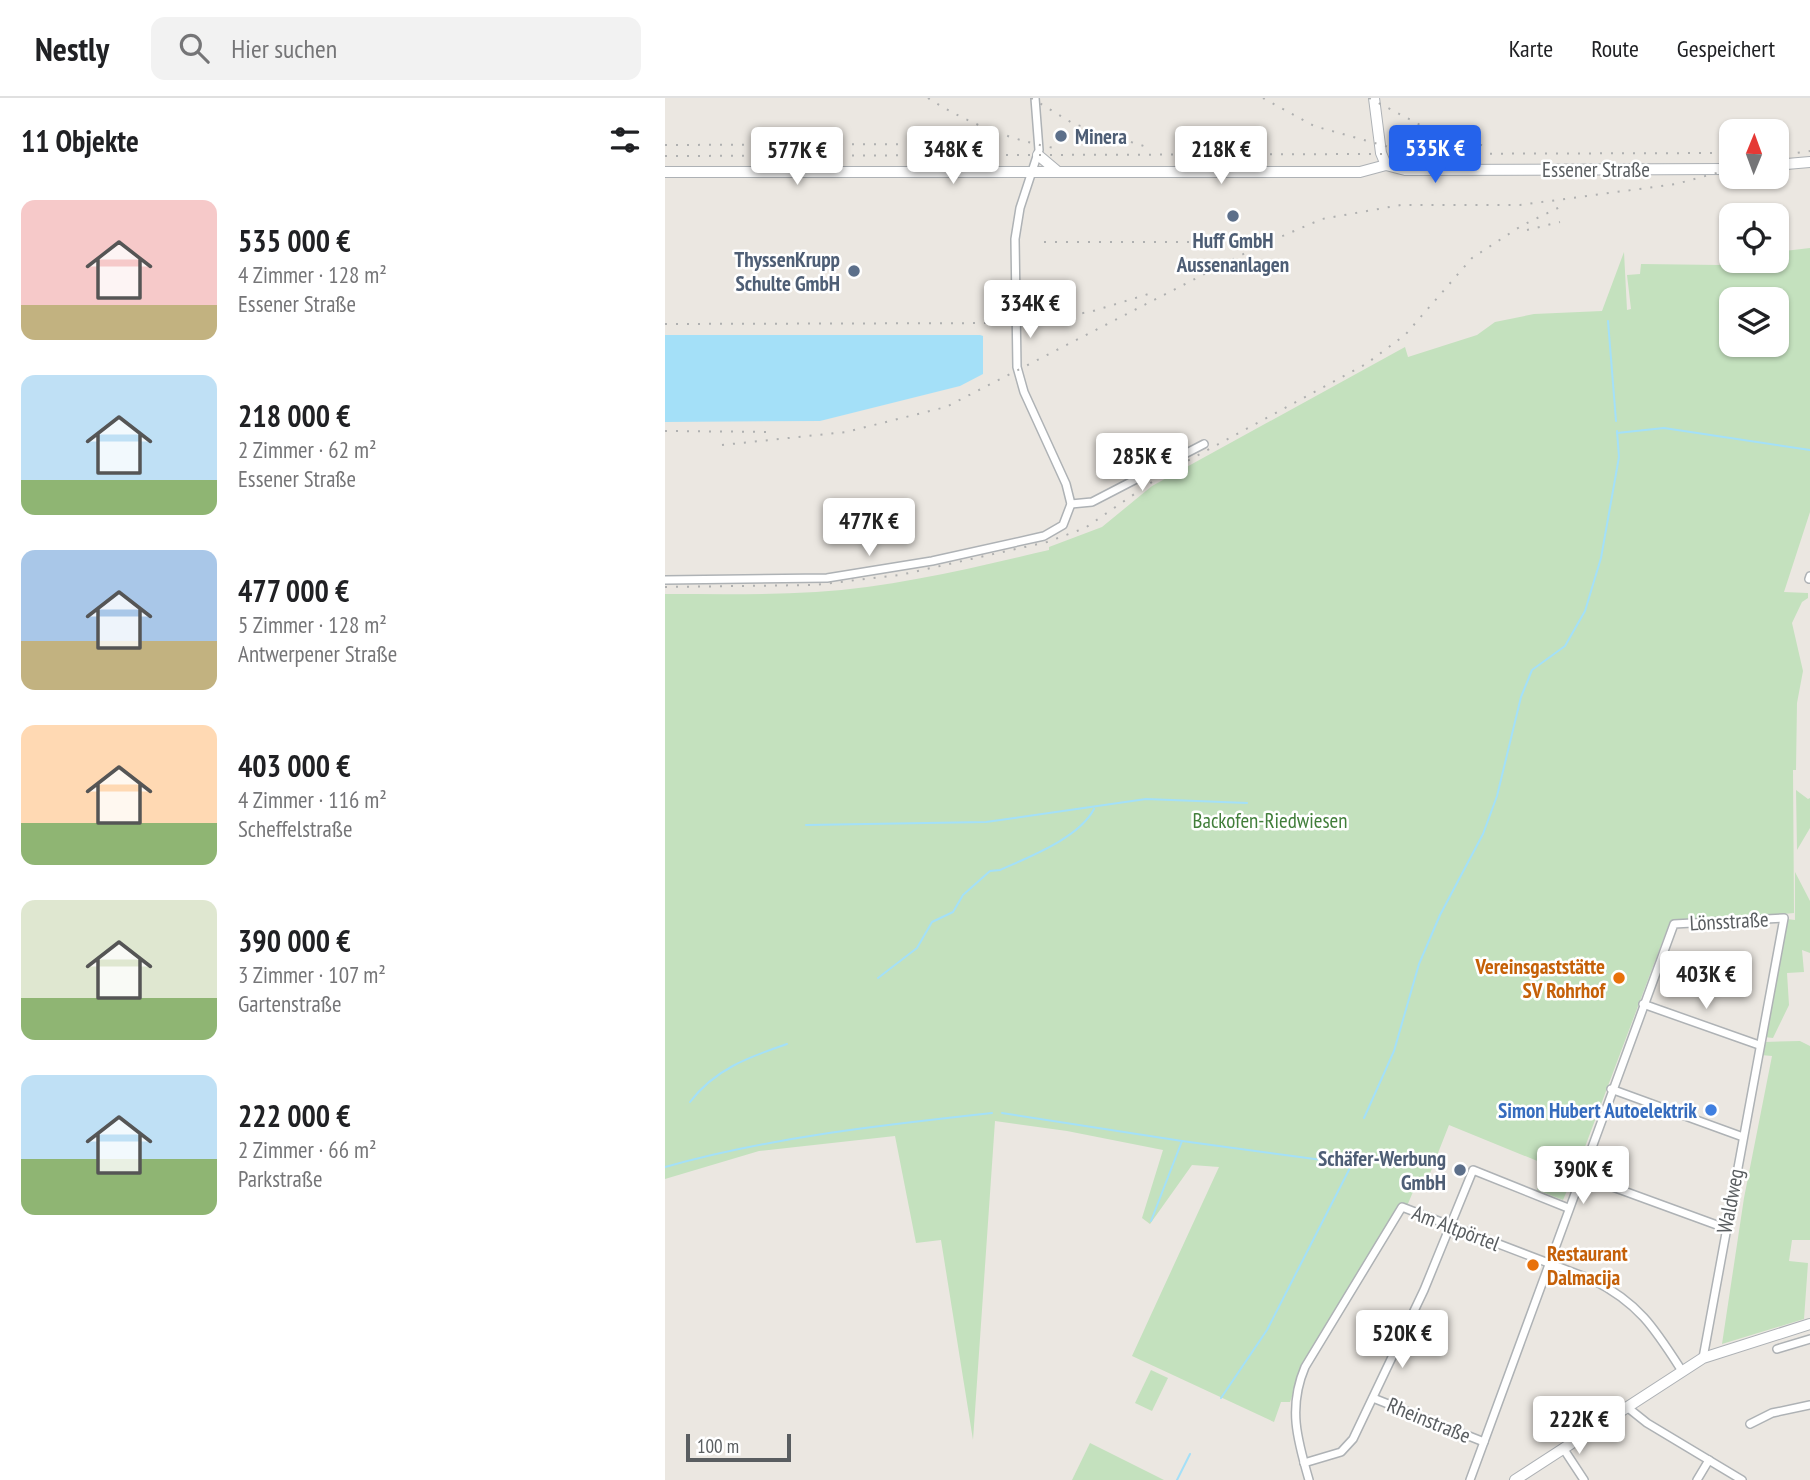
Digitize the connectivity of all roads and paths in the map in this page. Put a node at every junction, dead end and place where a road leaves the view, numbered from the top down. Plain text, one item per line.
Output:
1 (1035, 98) edge
2 (1374, 98) edge
3 (1038, 155) junction
4 (1810, 162) edge
5 (1789, 164) edge
6 (1386, 165) junction
7 (1719, 169) edge
8 (1033, 171) junction
9 (1057, 171) junction
10 (665, 172) edge
11 (1204, 444) dead end
12 (1071, 503) junction
13 (665, 580) edge
14 (1784, 918) joint
15 (1643, 1004) junction
16 (1759, 1045) junction
17 (1611, 1089) junction
18 (1742, 1137) junction
19 (1580, 1175) junction
20 (1568, 1208) junction
21 (1451, 1226) junction
22 (1725, 1228) junction
23 (1549, 1264) junction
24 (1810, 1324) edge
25 (1810, 1339) edge
26 (1777, 1349) dead end
27 (1703, 1358) junction
28 (1682, 1371) junction
29 (1373, 1398) junction
30 (1810, 1405) edge
31 (1627, 1406) junction
32 (1750, 1424) dead end
33 (1484, 1442) junction
34 (1563, 1448) junction
35 (1709, 1460) junction
36 (1304, 1463) junction
37 (1309, 1480) edge
38 (1470, 1480) edge
39 (1515, 1480) edge
40 (1584, 1480) edge
41 (1697, 1480) edge
42 (1742, 1480) edge

1 - 3 street
2 - 6 street
3 - 8 street
3 - 9 street
4 - 5 street
6 - 7 street, Essener Straße
6 - 9 street, Essener Straße
8 - 9 street, Essener Straße
8 - 10 street, Essener Straße
8 - 12 street
11 - 12 street
12 - 13 street
14 - 15 street, Lönsstraße
14 - 16 street, Waldweg
15 - 16 street
15 - 17 street
16 - 18 street, Waldweg
17 - 18 street
17 - 19 street
18 - 22 street, Waldweg
19 - 20 street
19 - 22 street
20 - 21 street
20 - 23 street
21 - 23 street, Am Altpörtel
21 - 29 street
21 - 36 street, Am Altpörtel
22 - 27 street, Waldweg
23 - 28 street, Am Altpörtel
23 - 33 street
24 - 27 street
25 - 26 street
27 - 28 street
28 - 31 street
29 - 33 street, Rheinstraße
29 - 36 street
30 - 32 street
31 - 34 street
31 - 35 street
33 - 38 street
34 - 39 street
34 - 40 street
35 - 41 street
35 - 42 street
36 - 37 street

